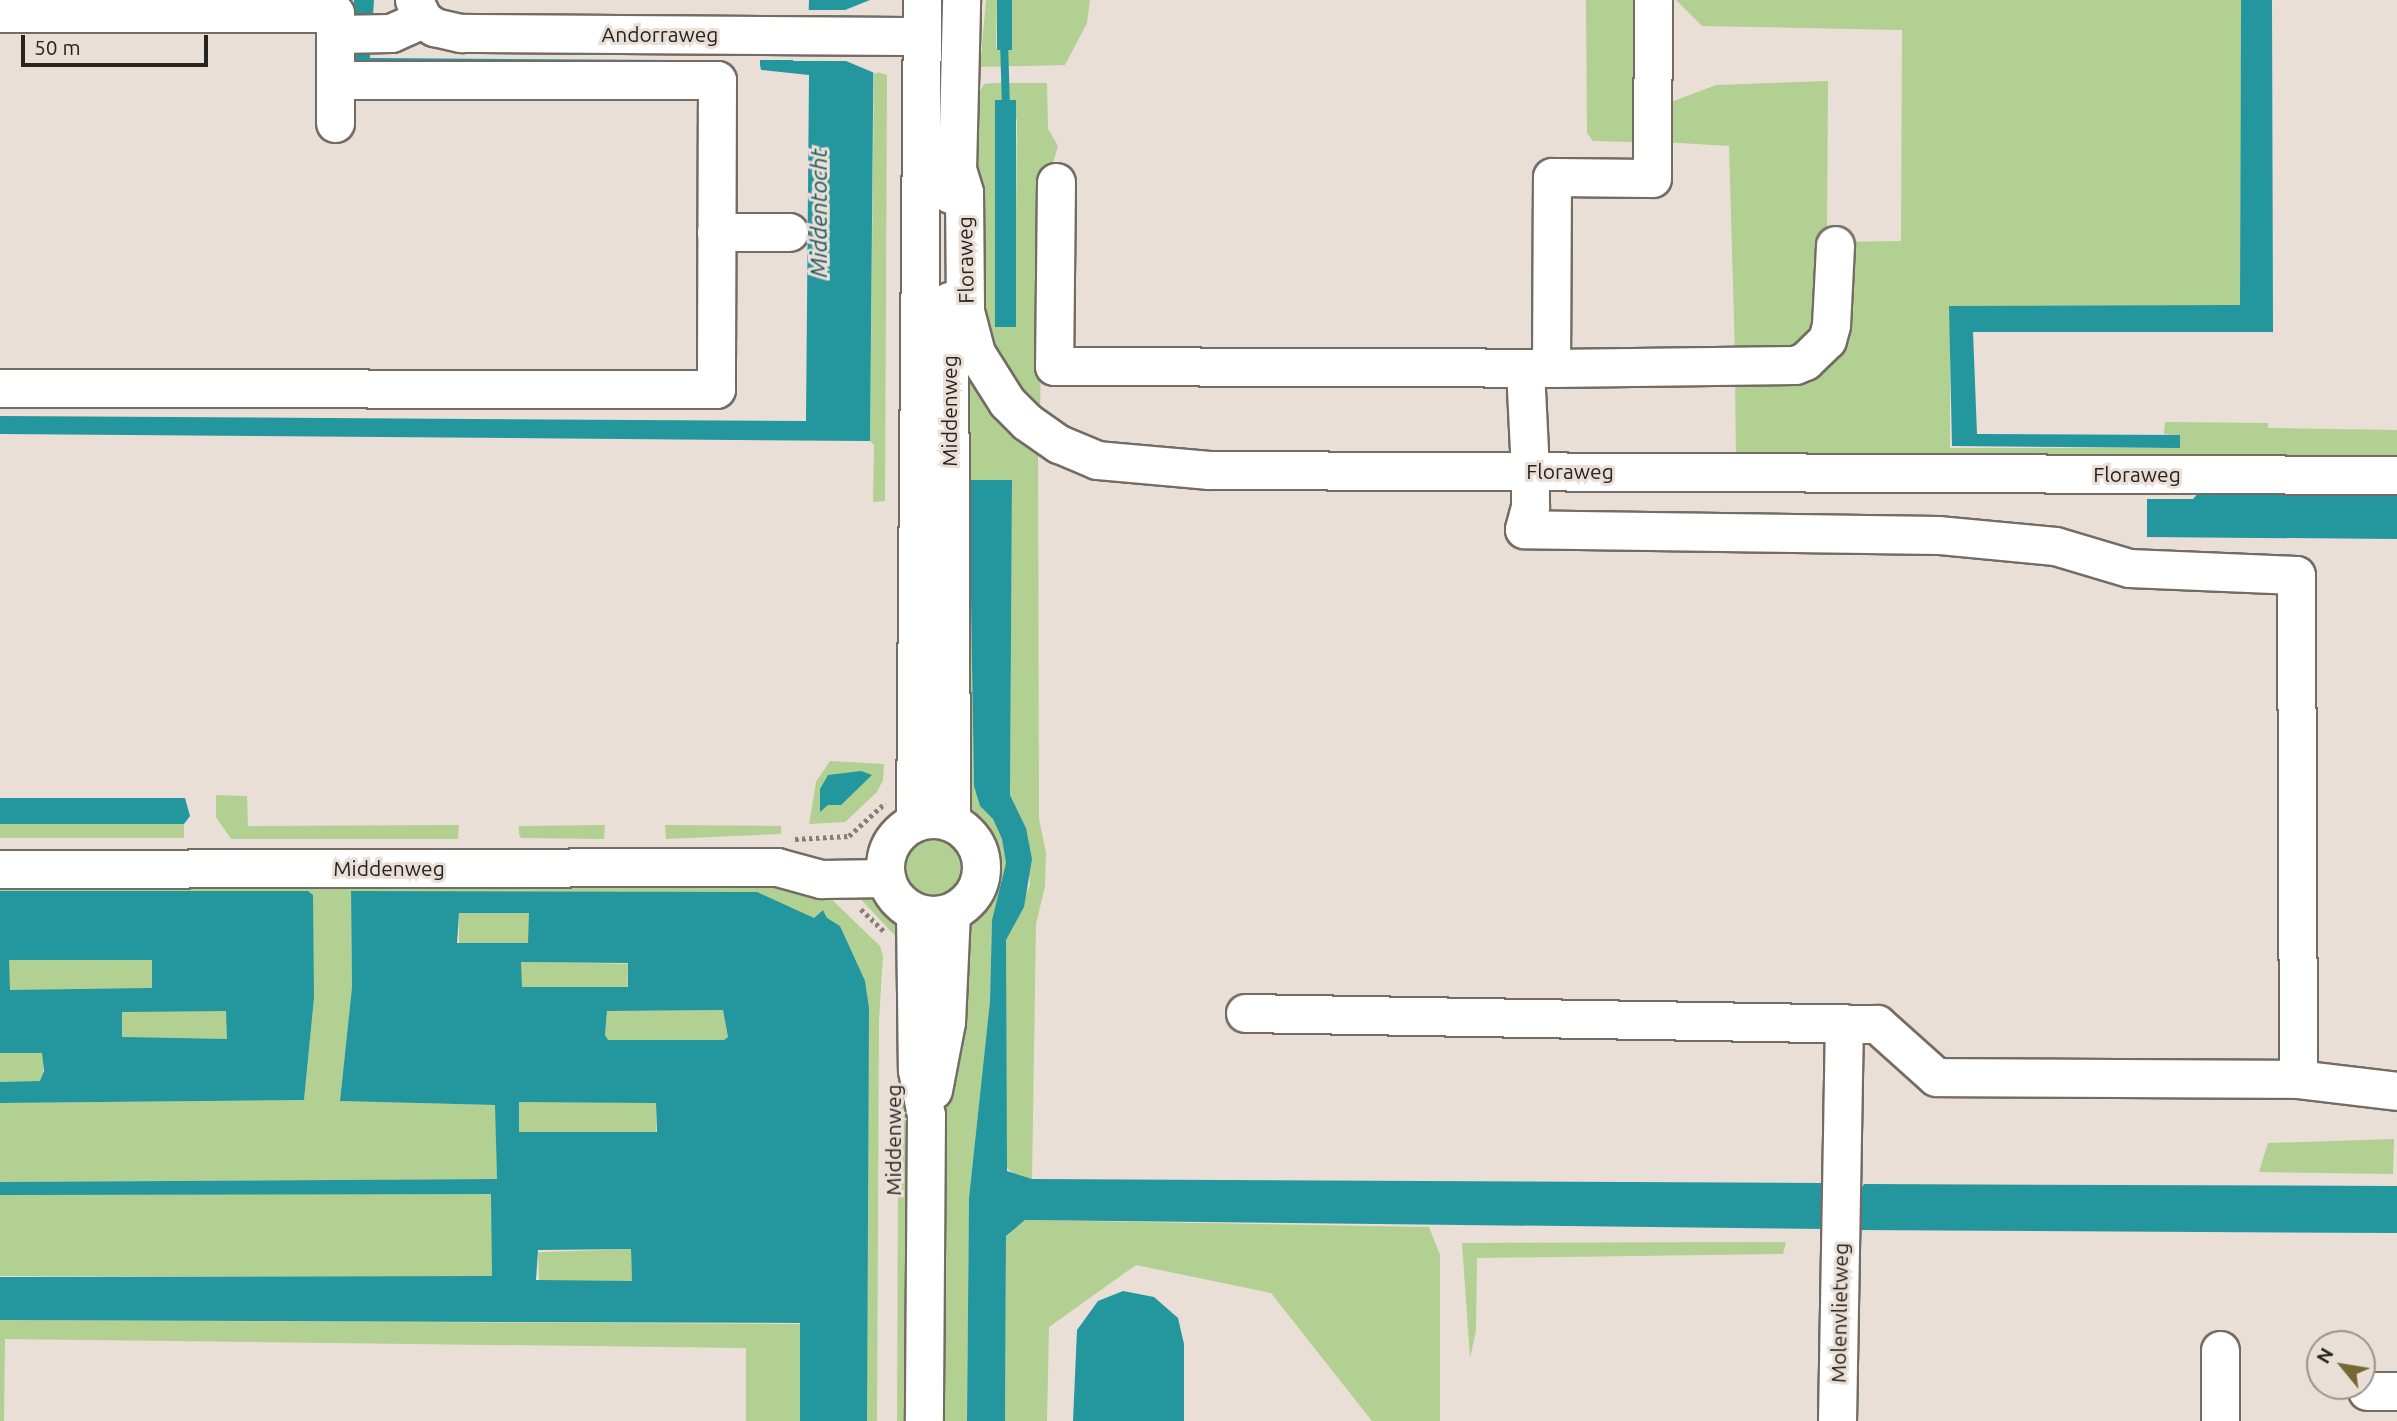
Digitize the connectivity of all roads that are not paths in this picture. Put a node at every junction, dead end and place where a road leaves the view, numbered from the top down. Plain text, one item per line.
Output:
1 (922, 0) edge
2 (961, 0) edge
3 (1653, 0) edge
4 (418, 10) edge
5 (0, 13) edge
6 (355, 34) junction
7 (922, 36) junction
8 (335, 80) junction
9 (335, 123) dead end
10 (957, 170) junction
11 (1056, 181) dead end
12 (716, 232) junction
13 (789, 232) dead end
14 (1835, 245) dead end
15 (1538, 368) junction
16 (0, 388) edge
17 (1522, 471) junction
18 (2397, 475) edge
19 (915, 822) junction
20 (951, 822) junction
21 (886, 866) junction
22 (0, 869) edge
23 (951, 912) junction
24 (902, 924) junction
25 (1245, 1013) dead end
26 (1844, 1023) junction
27 (2298, 1079) junction
28 (2397, 1091) edge
29 (926, 1115) junction
30 (2220, 1350) dead end
31 (924, 1421) edge
32 (1837, 1421) edge
33 (2220, 1421) edge

1 - 7 street, Middenweg
2 - 10 street, Middenweg
3 - 15 street
4 - 6 street
4 - 7 street, Andorraweg
5 - 6 street
6 - 8 street
7 - 19 street, Middenweg
8 - 9 street
8 - 12 street
10 - 17 street, Floraweg
10 - 20 street, Middenweg
11 - 15 street
12 - 13 street
12 - 16 street
14 - 15 street
15 - 17 street
17 - 18 street, Floraweg
17 - 27 street
19 - 20 street
19 - 21 street
20 - 23 street
21 - 22 street, Middenweg
21 - 24 street
23 - 24 street
23 - 29 street, Middenweg
24 - 29 street, Middenweg
25 - 26 street
26 - 27 street
26 - 32 street, Molenvlietweg
27 - 28 street
29 - 31 street, Middenweg
30 - 33 street

